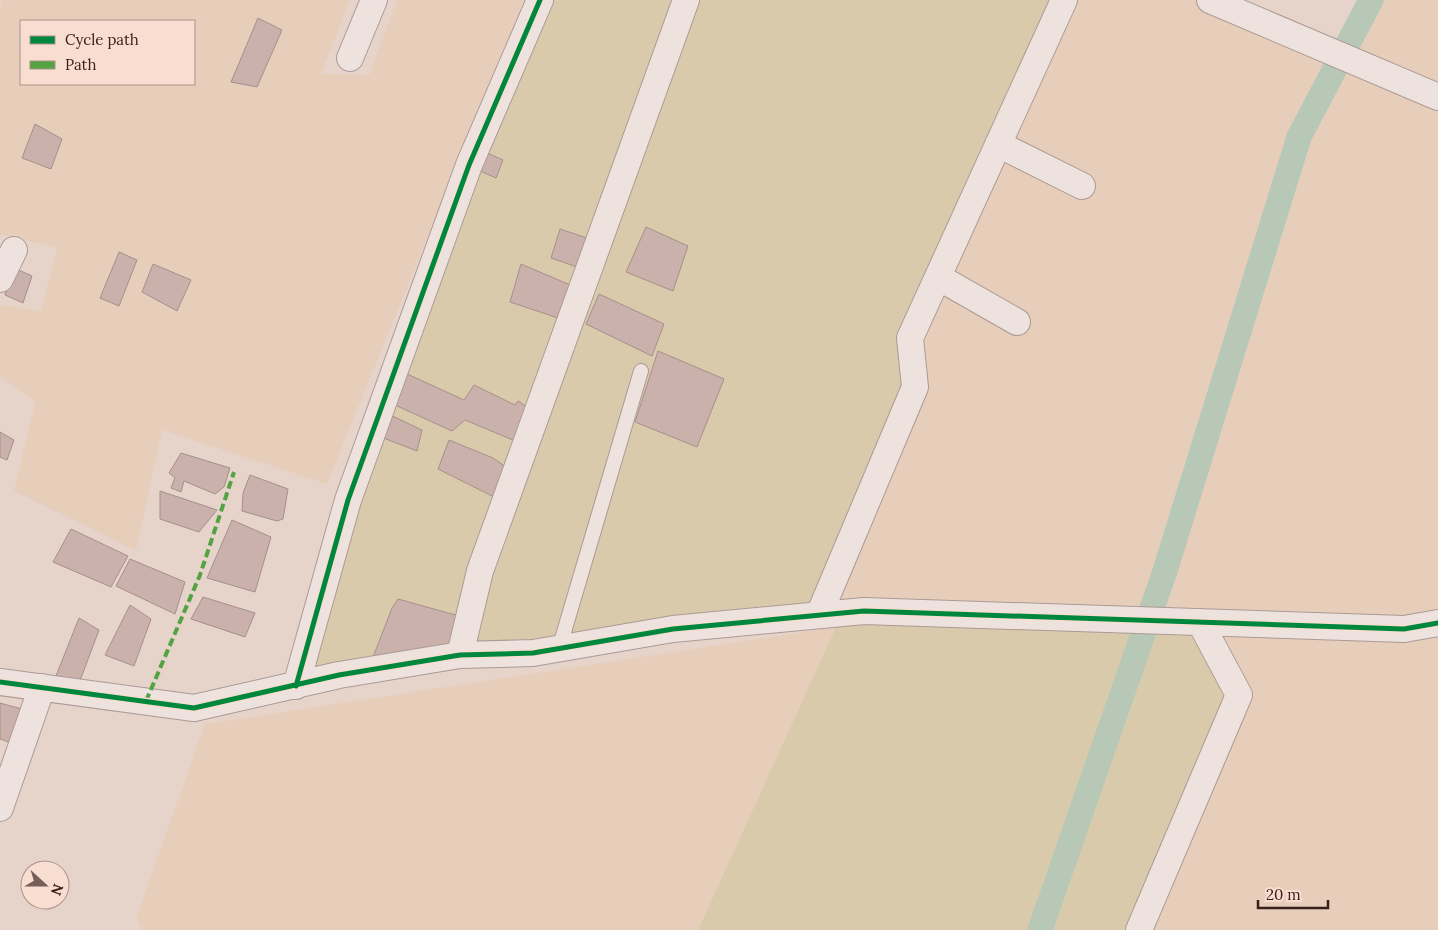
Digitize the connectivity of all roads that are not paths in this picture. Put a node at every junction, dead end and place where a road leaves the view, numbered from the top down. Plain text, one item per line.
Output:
1 (374, 0) edge
2 (540, 0) edge
3 (686, 0) edge
4 (1064, 0) edge
5 (1210, 0) edge
6 (350, 58) dead end
7 (1438, 97) edge
8 (998, 144) junction
9 (1082, 186) dead end
10 (14, 250) dead end
11 (0, 278) edge
12 (938, 278) junction
13 (1017, 322) dead end
14 (640, 371) dead end
15 (819, 615) junction
16 (1200, 622) junction
17 (1438, 623) edge
18 (559, 649) junction
19 (460, 655) junction
20 (0, 682) edge
21 (296, 686) junction
22 (42, 687) junction
23 (0, 808) edge
24 (1139, 930) edge

1 - 6 street
2 - 21 street
3 - 19 street
4 - 8 street
5 - 7 street
8 - 9 street
8 - 12 street
10 - 11 street
12 - 13 street
12 - 15 street
14 - 18 lane
15 - 16 street
15 - 18 street
16 - 17 street
16 - 24 street
18 - 19 street
19 - 21 street
20 - 22 street
21 - 22 street
22 - 23 street

